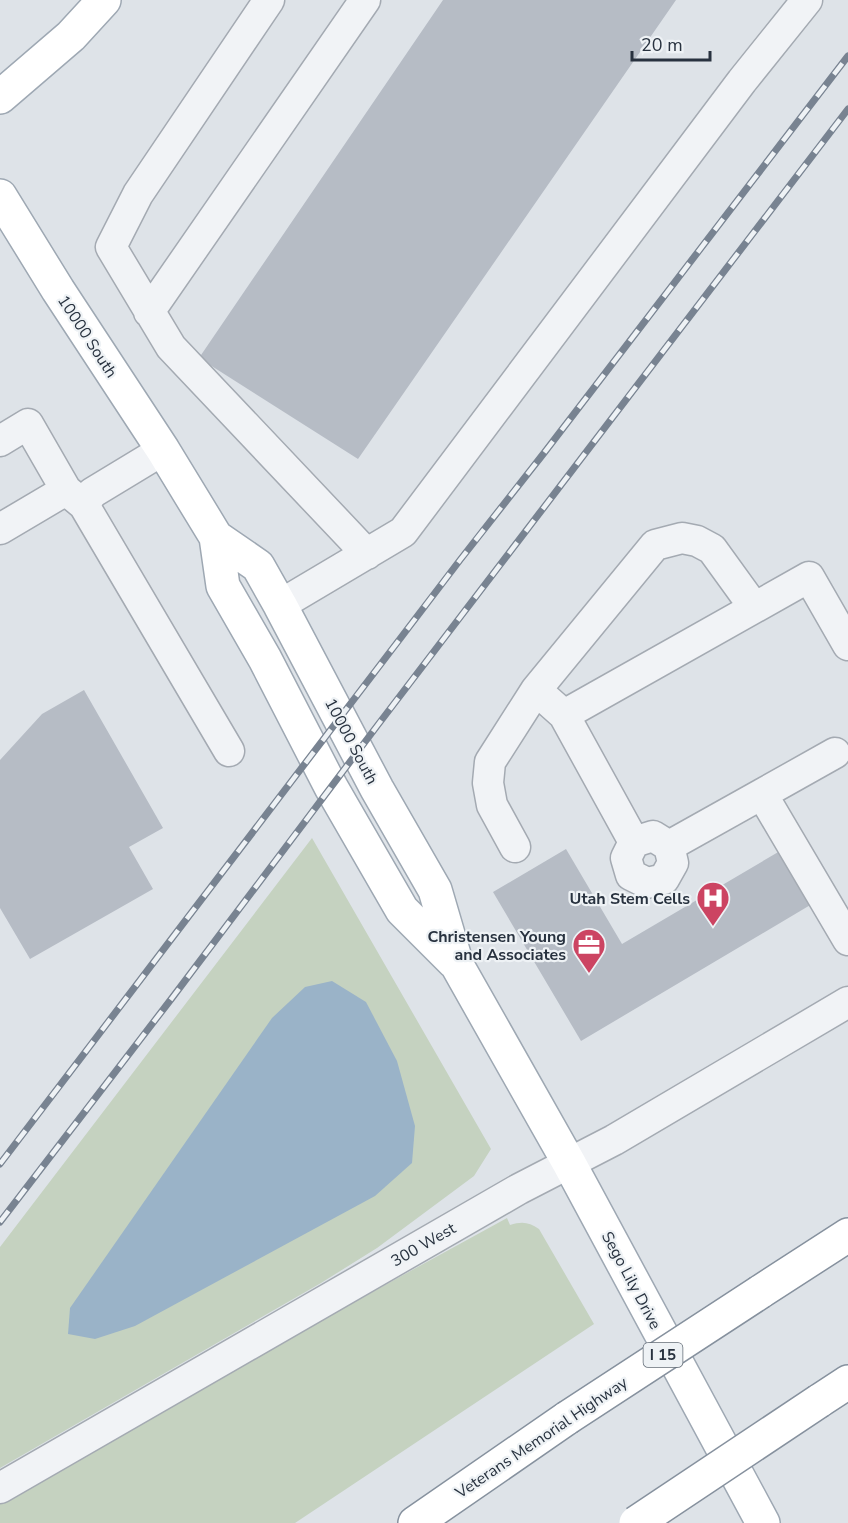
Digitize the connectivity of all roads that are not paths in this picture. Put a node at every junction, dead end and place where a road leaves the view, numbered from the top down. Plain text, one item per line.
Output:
1 (104, 0) edge
2 (269, 0) edge
3 (365, 0) edge
4 (807, 0) edge
5 (0, 97) edge
6 (0, 196) edge
7 (150, 312) junction
8 (0, 441) edge
9 (163, 450) junction
10 (75, 497) junction
11 (0, 530) edge
12 (216, 537) junction
13 (367, 554) junction
14 (280, 605) junction
15 (754, 607) junction
16 (848, 645) edge
17 (536, 690) junction
18 (564, 715) junction
19 (229, 751) dead end
20 (835, 753) dead end
21 (762, 794) junction
22 (634, 842) junction
23 (669, 846) junction
24 (515, 847) dead end
25 (848, 940) edge
26 (457, 965) junction
27 (848, 1002) edge
28 (569, 1163) junction
29 (848, 1235) edge
30 (848, 1382) edge
31 (0, 1488) edge
32 (415, 1523) edge
33 (636, 1523) edge
34 (763, 1523) edge

1 - 5 main road
2 - 7 street
3 - 7 street
4 - 13 street
6 - 9 main road, 10000 South
7 - 13 street
8 - 10 street
9 - 10 street
9 - 12 main road, 10000 South
10 - 11 street
10 - 19 street
12 - 14 main road, 10000 South
12 - 26 main road, 10000 South
13 - 14 street
14 - 26 main road, 10000 South
15 - 16 street
15 - 17 street
15 - 18 street
17 - 18 street
17 - 24 street
18 - 22 street
20 - 21 street
21 - 23 street
21 - 25 street
22 - 23 street
22 - 23 street
26 - 28 main road, 10000 South
27 - 28 street, 300 West
28 - 31 street, 300 West
28 - 34 main road, Sego Lily Drive
29 - 32 main road, Veterans Memorial Highway / I 15, bridge
30 - 33 main road, bridge

